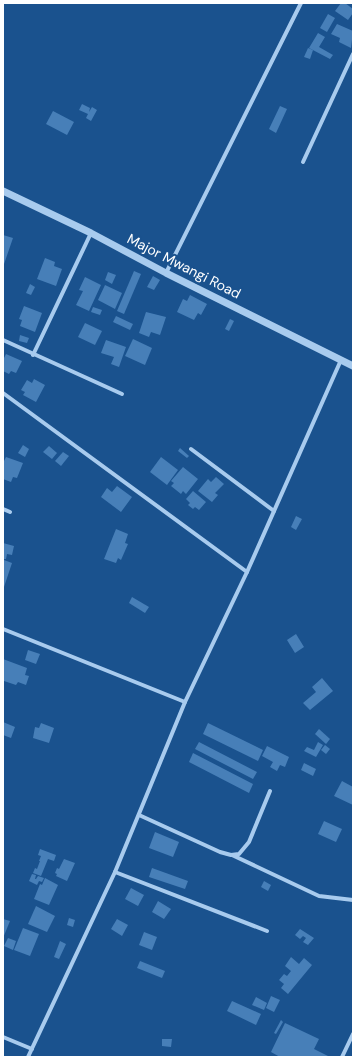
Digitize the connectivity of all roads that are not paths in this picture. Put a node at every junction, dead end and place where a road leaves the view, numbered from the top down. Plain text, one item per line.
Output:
1 (301, 3) edge
2 (353, 54) edge
3 (303, 162) dead end
4 (3, 191) edge
5 (91, 233) junction
6 (166, 273) junction
7 (3, 340) edge
8 (33, 354) junction
9 (341, 360) junction
10 (353, 366) edge
11 (3, 393) edge
12 (122, 394) dead end
13 (191, 449) dead end
14 (3, 509) edge
15 (274, 511) junction
16 (10, 512) dead end
17 (247, 572) junction
18 (3, 629) edge
19 (185, 702) junction
20 (270, 792) dead end
21 (139, 815) junction
22 (231, 855) junction
23 (115, 872) junction
24 (353, 900) edge
25 (266, 931) dead end
26 (353, 1034) edge
27 (3, 1037) edge
28 (32, 1049) junction
29 (28, 1057) edge
30 (342, 1057) edge

1 - 6 street
2 - 3 street
4 - 5 street, Major Mwangi Road
5 - 6 street, Major Mwangi Road
5 - 8 street
6 - 9 street, Major Mwangi Road
7 - 8 street
8 - 12 street
9 - 10 street, Major Mwangi Road
9 - 15 street
11 - 17 street
13 - 15 street
14 - 16 street
15 - 17 street
17 - 19 street
18 - 19 street
19 - 21 street
20 - 22 street
21 - 22 street
21 - 23 street
22 - 24 street
23 - 25 street
23 - 28 street
26 - 30 street
27 - 28 street
28 - 29 street

